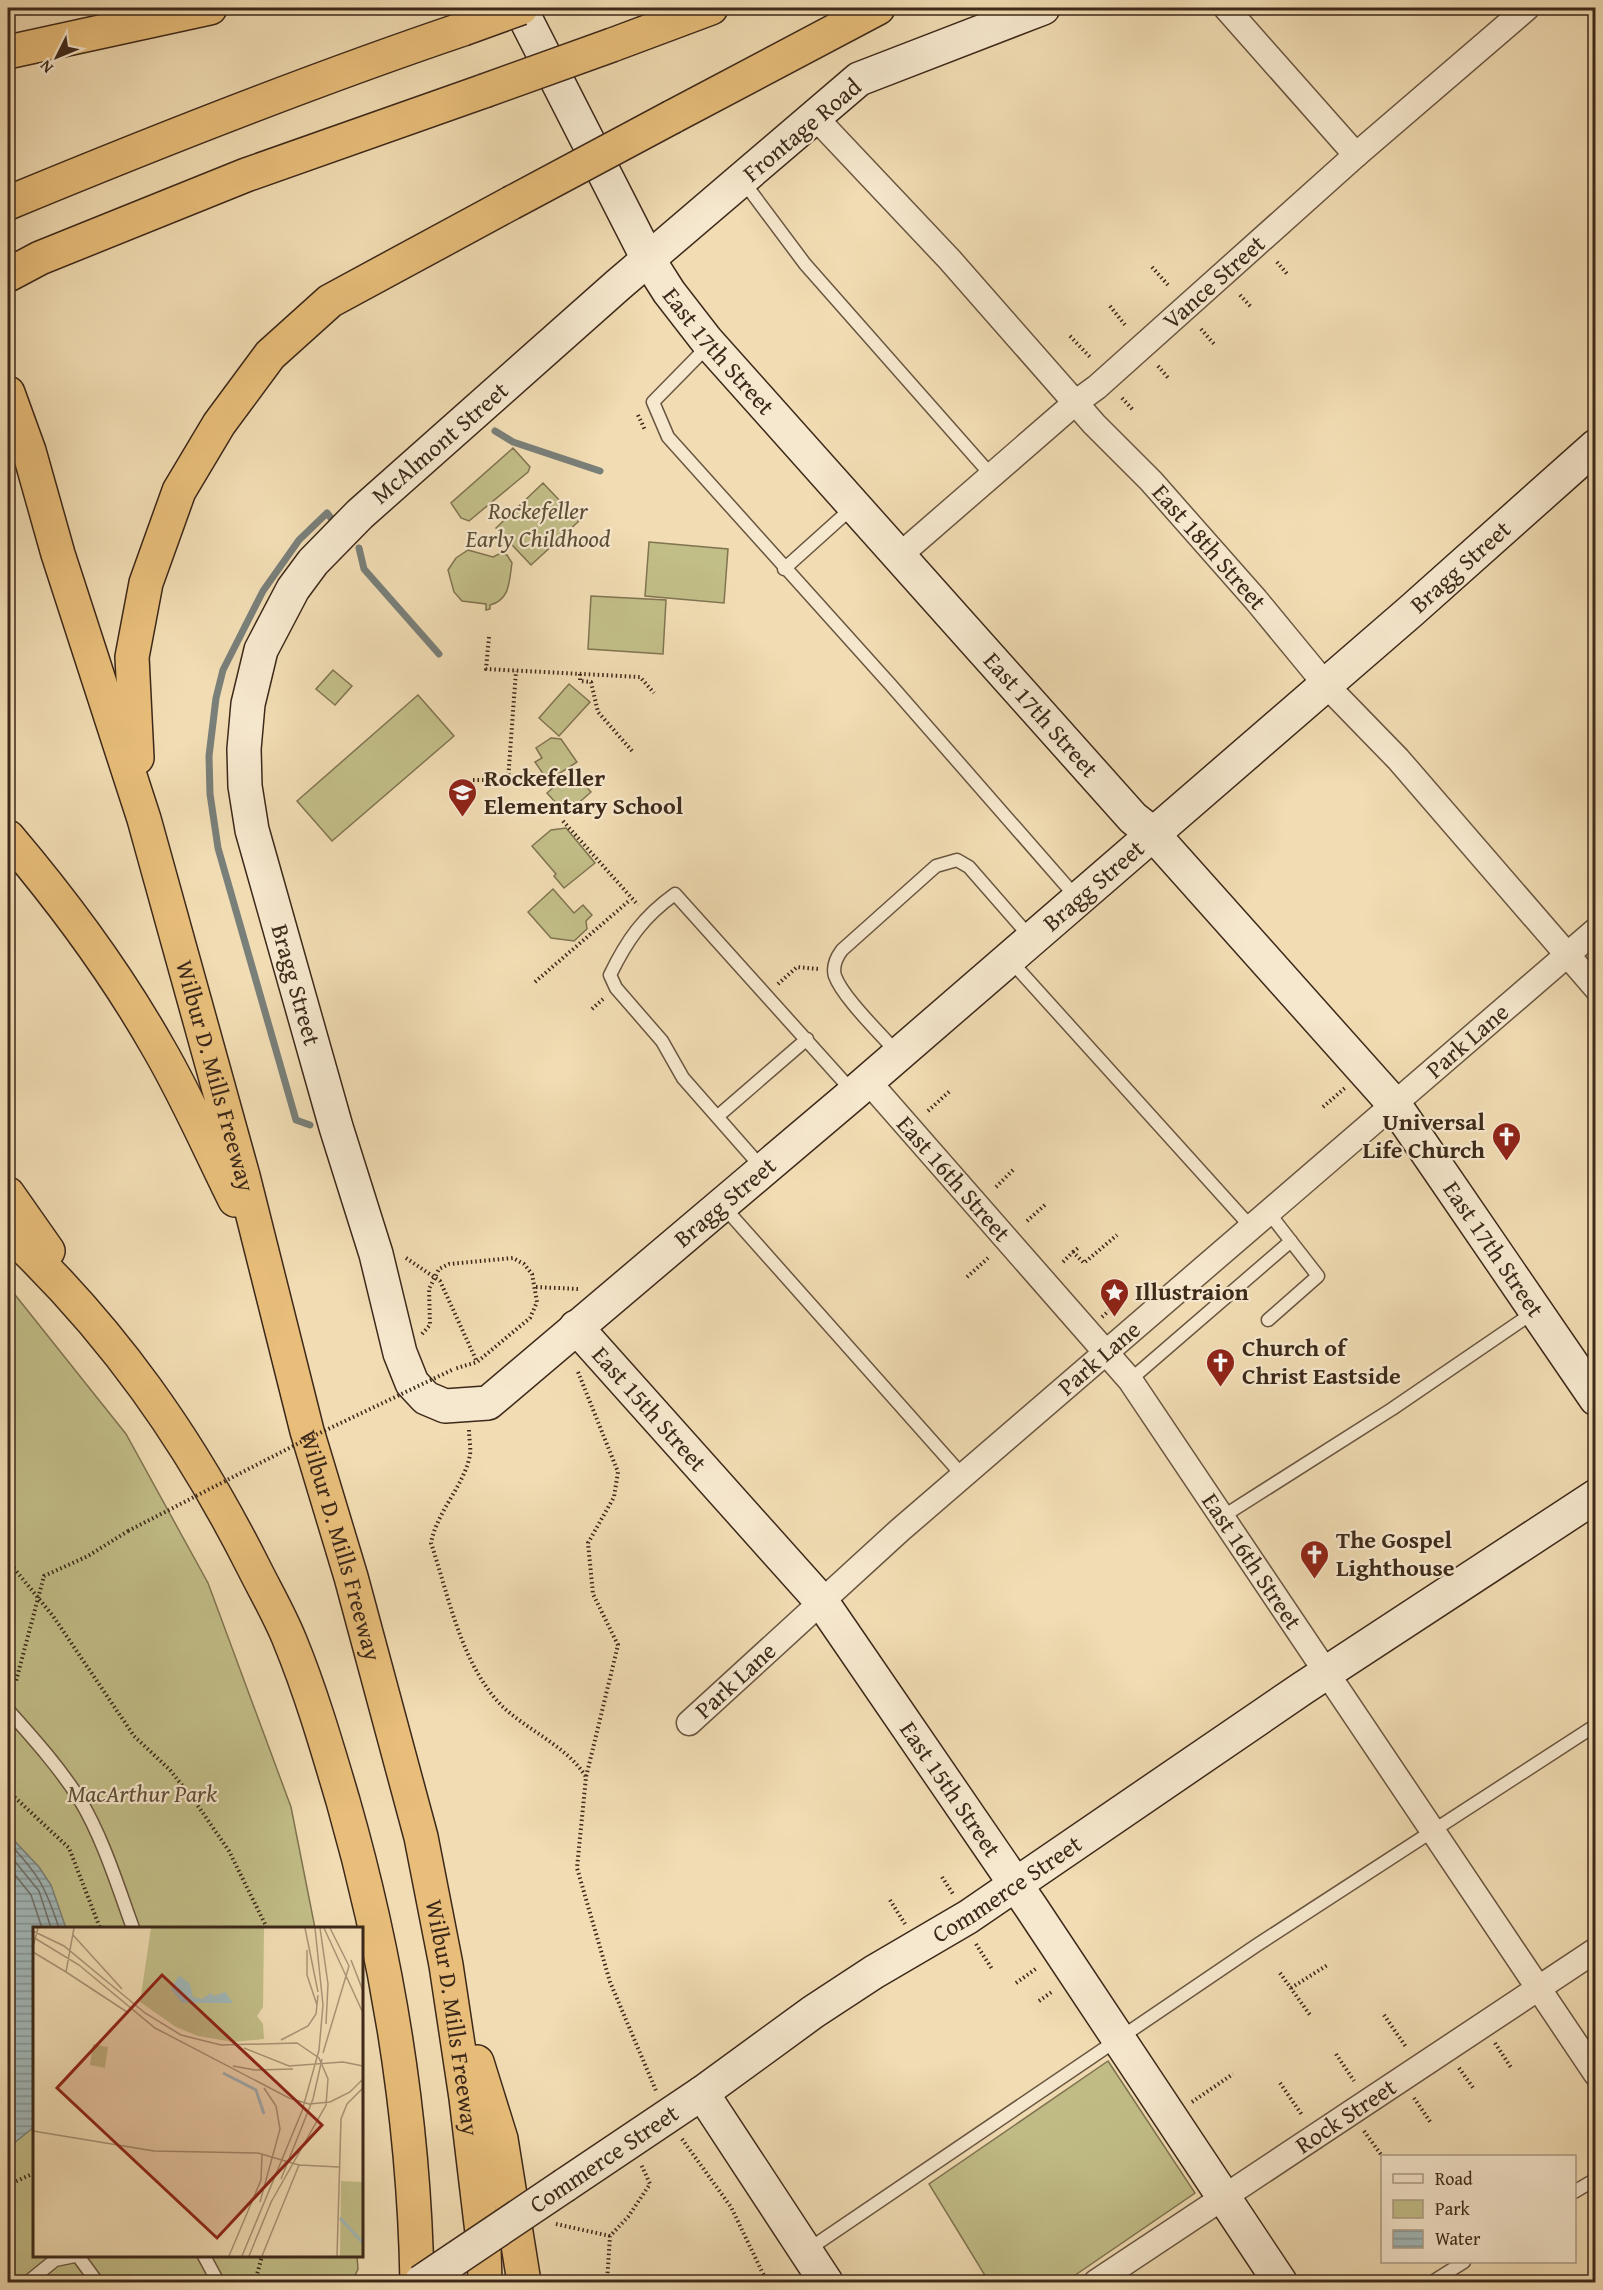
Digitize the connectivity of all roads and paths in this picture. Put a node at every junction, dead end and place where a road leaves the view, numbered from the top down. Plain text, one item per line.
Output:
1 (210, 8) edge
2 (521, 8) edge
3 (711, 8) edge
4 (878, 8) edge
5 (1043, 8) edge
6 (1226, 8) edge
7 (1527, 8) edge
8 (8, 52) edge
9 (814, 116) junction
10 (1356, 154) junction
11 (742, 180) junction
12 (8, 203) edge
13 (648, 259) junction
14 (1277, 262) dead end
15 (1152, 267) dead end
16 (8, 275) edge
17 (1288, 275) dead end
18 (1168, 285) dead end
19 (1240, 295) dead end
20 (1110, 306) dead end
21 (1251, 307) dead end
22 (1125, 325) dead end
23 (1201, 328) dead end
24 (1070, 336) dead end
25 (710, 344) junction
26 (1214, 344) dead end
27 (1090, 357) dead end
28 (1158, 366) dead end
29 (1169, 379) dead end
30 (8, 393) edge
31 (1122, 398) dead end
32 (1075, 403) junction
33 (1133, 410) dead end
34 (1596, 446) edge
35 (992, 476) junction
36 (854, 506) junction
37 (900, 555) junction
38 (783, 568) junction
39 (489, 637) dead end
40 (261, 650) joint
41 (516, 671) junction
42 (580, 674) junction
43 (1326, 685) junction
44 (654, 693) dead end
45 (633, 752) dead end
46 (473, 780) dead end
47 (144, 819) junction
48 (563, 821) dead end
49 (1152, 833) junction
50 (8, 837) edge
51 (1077, 898) junction
52 (630, 900) junction
53 (638, 905) dead end
54 (1596, 930) edge
55 (1020, 948) junction
56 (1566, 955) junction
57 (835, 970) junction
58 (536, 982) dead end
59 (777, 984) dead end
60 (1596, 988) edge
61 (807, 1039) junction
62 (898, 1055) junction
63 (1352, 1082) dead end
64 (861, 1087) junction
65 (951, 1090) dead end
66 (1394, 1104) junction
67 (1323, 1107) dead end
68 (928, 1111) dead end
69 (718, 1116) junction
70 (764, 1170) junction
71 (1013, 1170) dead end
72 (996, 1186) dead end
73 (8, 1194) edge
74 (1047, 1203) dead end
75 (723, 1206) junction
76 (1260, 1220) junction
77 (1027, 1221) dead end
78 (8, 1232) edge
79 (1117, 1235) dead end
80 (1291, 1241) junction
81 (259, 1247) junction
82 (1078, 1248) dead end
83 (1073, 1252) junction
84 (406, 1258) dead end
85 (988, 1258) dead end
86 (1063, 1262) dead end
87 (967, 1277) dead end
88 (435, 1278) junction
89 (1119, 1284) dead end
90 (536, 1287) junction
91 (586, 1289) dead end
92 (1536, 1311) junction
93 (1101, 1317) dead end
94 (1268, 1320) dead end
95 (576, 1327) junction
96 (417, 1335) dead end
97 (110, 1338) junction
98 (1107, 1352) junction
99 (477, 1362) junction
100 (576, 1367) dead end
101 (1130, 1380) junction
102 (1587, 1381) edge
103 (471, 1406) junction
104 (963, 1476) junction
105 (1596, 1496) edge
106 (1222, 1517) junction
107 (8, 1561) edge
108 (39, 1597) junction
109 (822, 1602) junction
110 (1325, 1673) junction
111 (10, 1687) dead end
112 (8, 1710) edge
113 (689, 1723) dead end
114 (1596, 1725) edge
115 (586, 1777) junction
116 (8, 1791) edge
117 (1433, 1832) junction
118 (1015, 1885) junction
119 (890, 1900) dead end
120 (906, 1925) dead end
121 (99, 1927) edge
122 (132, 1927) edge
123 (266, 1927) edge
124 (975, 1943) dead end
125 (1596, 1950) edge
126 (1329, 1964) dead end
127 (446, 1965) junction
128 (1037, 1968) dead end
129 (992, 1969) dead end
130 (1280, 1972) dead end
131 (1016, 1983) dead end
132 (1291, 1988) junction
133 (1538, 1988) junction
134 (1053, 1991) dead end
135 (1039, 2001) dead end
136 (1310, 2015) dead end
137 (1384, 2015) dead end
138 (1482, 2025) junction
139 (1118, 2039) junction
140 (1406, 2047) dead end
141 (1336, 2054) dead end
142 (1512, 2069) dead end
143 (1233, 2074) dead end
144 (1596, 2074) edge
145 (1402, 2080) junction
146 (1354, 2081) dead end
147 (1280, 2083) dead end
148 (655, 2088) dead end
149 (702, 2093) junction
150 (1191, 2102) dead end
151 (1352, 2113) junction
152 (1302, 2115) dead end
153 (1431, 2123) dead end
154 (682, 2139) dead end
155 (1381, 2155) edge
156 (641, 2163) dead end
157 (33, 2173) edge
158 (1596, 2179) edge
159 (8, 2185) edge
160 (1576, 2191) edge
161 (1223, 2196) junction
162 (550, 2223) dead end
163 (610, 2236) junction
164 (805, 2252) junction
165 (72, 2257) edge
166 (78, 2257) edge
167 (205, 2257) edge
168 (262, 2257) edge
169 (1462, 2263) edge
170 (28, 2283) edge
171 (97, 2283) edge
172 (218, 2283) edge
173 (255, 2283) edge
174 (419, 2283) edge
175 (485, 2283) edge
176 (524, 2283) edge
177 (607, 2283) edge
178 (767, 2283) edge
179 (826, 2283) edge
180 (1096, 2283) edge
181 (1280, 2283) edge
182 (1432, 2283) edge

1 - 8 highway
2 - 12 highway, bridge
2 - 13 street, East 17th Street
3 - 16 highway, bridge
4 - 47 highway, bridge
5 - 9 street, Frontage Road
6 - 10 street
7 - 10 street, Vance Street
9 - 11 street, Frontage Road
9 - 32 street, East 18th Street
10 - 32 street, Vance Street
11 - 13 street, Frontage Road
11 - 35 lane
13 - 25 street, East 17th Street
13 - 40 street, McAlmont Street
14 - 17 path
15 - 18 path
19 - 21 path
20 - 22 path
23 - 26 path
24 - 27 path
25 - 36 street, East 17th Street
25 - 38 lane
28 - 29 path
30 - 47 highway
31 - 33 path
32 - 35 street, Vance Street
32 - 43 street, East 18th Street
34 - 43 street, Bragg Street
35 - 37 street, Vance Street
36 - 37 street, East 17th Street
36 - 38 lane
37 - 49 street, East 17th Street
38 - 51 lane
39 - 41 path
40 - 103 street, Bragg Street
41 - 42 path
41 - 46 path
42 - 44 path
42 - 45 path
43 - 49 street, Bragg Street
43 - 56 street, East 18th Street
47 - 81 highway, Wilbur D. Mills Freeway
48 - 52 path
49 - 51 street, Bragg Street
49 - 66 street, East 17th Street
50 - 81 highway
51 - 55 street, Bragg Street
52 - 53 path
52 - 58 path
54 - 56 street, Park Lane
55 - 57 lane
55 - 62 street, Bragg Street
55 - 76 lane
56 - 60 street, East 18th Street
56 - 66 street, Park Lane
57 - 59 path
57 - 62 lane
61 - 64 lane
61 - 69 lane
61 - 69 lane
62 - 64 street, Bragg Street
63 - 67 path
64 - 70 street, Bragg Street
64 - 98 street, East 16th Street
65 - 68 path
66 - 76 street, Park Lane
66 - 92 street, East 17th Street
69 - 70 lane
70 - 75 street, Bragg Street
71 - 72 path
73 - 97 highway
74 - 77 path
75 - 95 street, Bragg Street
75 - 104 lane
76 - 80 lane
76 - 98 street, Park Lane
78 - 97 highway
79 - 83 path
80 - 94 lane
80 - 101 lane
81 - 127 highway, Wilbur D. Mills Freeway
82 - 83 path
83 - 86 path
84 - 88 path
85 - 87 path
88 - 90 path
88 - 96 path
88 - 99 path
89 - 93 path
90 - 91 path
90 - 99 path
92 - 102 street, East 17th Street
92 - 106 lane
95 - 103 street, Bragg Street
95 - 109 street, East 15th Street
97 - 174 highway
98 - 101 street, East 16th Street
98 - 104 street, Park Lane
99 - 108 path, bridge
100 - 115 path
101 - 106 street, East 16th Street
103 - 115 path
104 - 109 street, Park Lane
105 - 110 street, Commerce Street
106 - 110 street, East 16th Street
107 - 108 path
108 - 111 path
108 - 123 path
109 - 113 street, Park Lane
109 - 118 street, East 15th Street
110 - 117 street, East 16th Street
110 - 118 street, Commerce Street
112 - 122 lane
114 - 117 lane
115 - 148 path
116 - 121 path
117 - 133 street, East 16th Street
117 - 139 lane
118 - 139 street, East 15th Street
118 - 149 street, Commerce Street
119 - 120 path
124 - 129 path
125 - 133 street, Rock Street
126 - 132 path
127 - 175 highway, Wilbur D. Mills Freeway
127 - 176 highway
128 - 131 path
130 - 132 path
132 - 136 path
133 - 138 street, Rock Street
133 - 144 street, East 16th Street
134 - 135 path
137 - 140 path
138 - 142 path
138 - 145 street, Rock Street
139 - 161 street, East 15th Street
139 - 164 lane
141 - 146 path
143 - 150 path
145 - 151 street, Rock Street
145 - 153 path
147 - 152 path
149 - 164 street
149 - 174 street, Commerce Street, bridge
151 - 155 path
151 - 161 street, Rock Street
154 - 178 path
156 - 163 path
157 - 159 path
158 - 160 lane
161 - 180 street, Rock Street
161 - 181 street, East 15th Street
162 - 163 path
163 - 177 path
164 - 179 street
165 - 170 lane
166 - 171 lane
167 - 172 lane
168 - 173 path
169 - 182 lane

